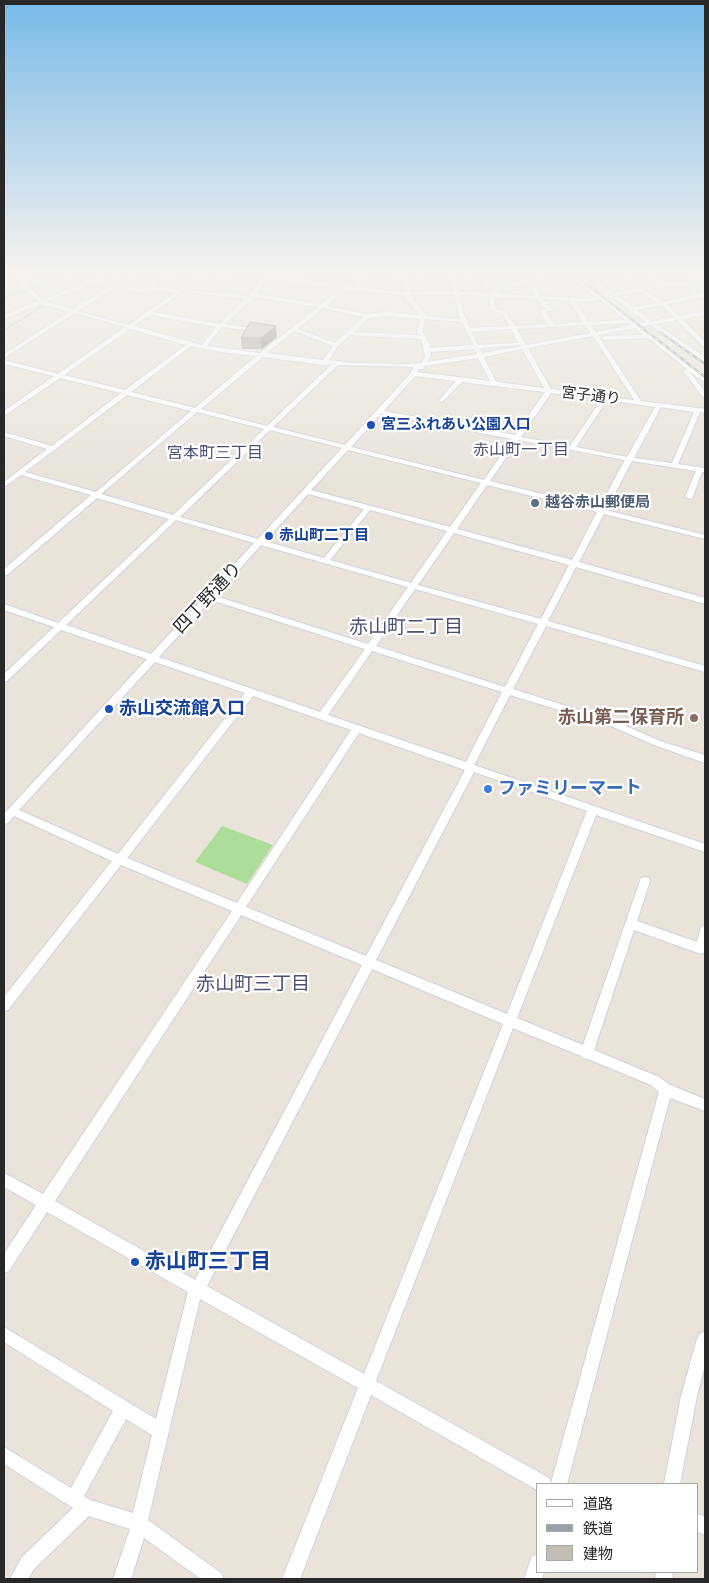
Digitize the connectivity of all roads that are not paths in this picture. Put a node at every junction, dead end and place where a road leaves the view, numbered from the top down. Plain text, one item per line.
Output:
1 (21, 345) edge
2 (104, 345) edge
3 (189, 345) edge
4 (194, 345) edge
5 (273, 345) edge
6 (336, 345) edge
7 (426, 345) edge
8 (533, 345) edge
9 (600, 345) edge
10 (662, 345) edge
11 (683, 345) edge
12 (476, 346) junction
13 (524, 346) junction
14 (203, 347) joint
15 (428, 350) junction
16 (705, 351) edge
17 (695, 353) junction
18 (260, 355) junction
19 (4, 356) edge
20 (481, 356) junction
21 (676, 356) junction
22 (705, 360) edge
23 (4, 362) edge
24 (324, 363) junction
25 (336, 364) junction
26 (423, 365) junction
27 (692, 370) junction
28 (414, 375) junction
29 (59, 376) junction
30 (460, 380) junction
31 (705, 380) edge
32 (494, 384) junction
33 (550, 391) junction
34 (126, 392) junction
35 (705, 396) edge
36 (605, 398) junction
37 (442, 400) dead end
38 (639, 402) junction
39 (660, 405) junction
40 (196, 410) junction
41 (702, 410) edge
42 (379, 412) junction
43 (4, 414) edge
44 (268, 428) junction
45 (4, 434) edge
46 (517, 438) junction
47 (347, 447) junction
48 (52, 448) junction
49 (572, 448) junction
50 (629, 459) junction
51 (674, 466) junction
52 (703, 469) edge
53 (20, 472) junction
54 (486, 482) junction
55 (4, 485) edge
56 (306, 491) junction
57 (96, 495) junction
58 (689, 497) dead end
59 (368, 508) junction
60 (601, 511) junction
61 (174, 518) junction
62 (452, 531) junction
63 (705, 537) edge
64 (259, 542) junction
65 (326, 560) junction
66 (574, 564) junction
67 (4, 573) edge
68 (414, 585) junction
69 (209, 597) junction
70 (705, 601) edge
71 (4, 607) edge
72 (543, 623) junction
73 (60, 626) junction
74 (370, 648) junction
75 (152, 658) junction
76 (705, 670) edge
77 (4, 679) edge
78 (507, 691) junction
79 (251, 692) junction
80 (322, 716) junction
81 (357, 728) junction
82 (705, 759) edge
83 (469, 767) junction
84 (593, 809) junction
85 (12, 811) junction
86 (4, 820) edge
87 (705, 848) edge
88 (120, 859) junction
89 (645, 881) dead end
90 (239, 909) junction
91 (630, 924) junction
92 (705, 930) edge
93 (368, 962) junction
94 (4, 1006) edge
95 (508, 1022) junction
96 (586, 1054) junction
97 (666, 1090) junction
98 (705, 1105) edge
99 (4, 1180) edge
100 (45, 1203) junction
101 (4, 1266) edge
102 (197, 1290) junction
103 (4, 1334) edge
104 (704, 1350) edge
105 (366, 1386) junction
106 (123, 1408) junction
107 (162, 1432) junction
108 (4, 1455) edge
109 (541, 1483) edge
110 (559, 1483) edge
111 (672, 1483) edge
112 (80, 1503) junction
113 (138, 1523) junction
114 (19, 1579) edge
115 (122, 1579) edge
116 (215, 1579) edge
117 (291, 1579) edge

1 - 19 street
2 - 29 street
3 - 34 street
4 - 14 street
5 - 18 street
6 - 24 street
7 - 15 street
8 - 13 street
9 - 38 street
10 - 21 street
11 - 17 street
12 - 13 street
12 - 15 street
12 - 20 street
13 - 20 street
13 - 33 street
14 - 18 street
15 - 26 street, 四丁野通り
16 - 17 street
17 - 21 street
17 - 22 street
18 - 24 street
18 - 40 street
20 - 26 street
20 - 32 street
21 - 27 street
23 - 29 street
24 - 25 street
25 - 26 street
25 - 44 street
26 - 28 street, 四丁野通り
27 - 31 street
27 - 35 street
28 - 30 street, 宮子通り
28 - 42 street, 四丁野通り
29 - 34 street
29 - 43 street
30 - 32 street, 宮子通り
30 - 37 street
32 - 33 street, 宮子通り
33 - 36 street, 宮子通り
33 - 46 street
34 - 40 street
34 - 48 street
36 - 38 street, 宮子通り
36 - 49 street
38 - 39 street, 宮子通り
39 - 41 street, 宮子通り
39 - 50 street
40 - 44 street
40 - 57 street
41 - 51 street
42 - 46 street
42 - 47 street, 四丁野通り
44 - 47 street
44 - 61 street
45 - 48 street
46 - 49 street
46 - 54 street
47 - 54 street
47 - 56 street, 四丁野通り
48 - 53 street
49 - 50 street
50 - 51 street
50 - 60 street
51 - 52 street
52 - 58 street
53 - 55 street
53 - 57 street
54 - 60 street
54 - 62 street
56 - 59 street
56 - 64 street, 四丁野通り
57 - 61 street
57 - 67 street
59 - 62 street
59 - 65 street
60 - 63 street
60 - 66 street
61 - 64 street
61 - 73 street
62 - 66 street
62 - 68 street
64 - 65 street
64 - 69 street, 四丁野通り
65 - 68 street
66 - 70 street
66 - 72 street
68 - 72 street
68 - 74 street
69 - 74 street
69 - 75 street, 四丁野通り
71 - 73 street
72 - 76 street
72 - 78 street
73 - 75 street
73 - 77 street
74 - 78 street
74 - 80 street
75 - 79 street
75 - 85 street, 四丁野通り
78 - 82 street
78 - 83 street
79 - 80 street
79 - 88 street
80 - 81 street
81 - 83 street
81 - 90 street
83 - 84 street
83 - 93 street
84 - 87 street
84 - 95 street
85 - 86 street, 四丁野通り
85 - 88 street
88 - 90 street
88 - 94 street
89 - 91 street
90 - 93 street
90 - 100 street
91 - 92 street
91 - 96 street
93 - 95 street
93 - 102 street
95 - 96 street
95 - 105 street
96 - 97 street
97 - 98 street
97 - 110 street
99 - 100 street
100 - 101 street
100 - 102 street
102 - 105 street
102 - 107 street
103 - 106 street
104 - 111 street
105 - 109 street
105 - 117 street
106 - 107 street
106 - 112 street
107 - 113 street
108 - 112 street
112 - 113 street
112 - 114 street
113 - 115 street
113 - 116 street

